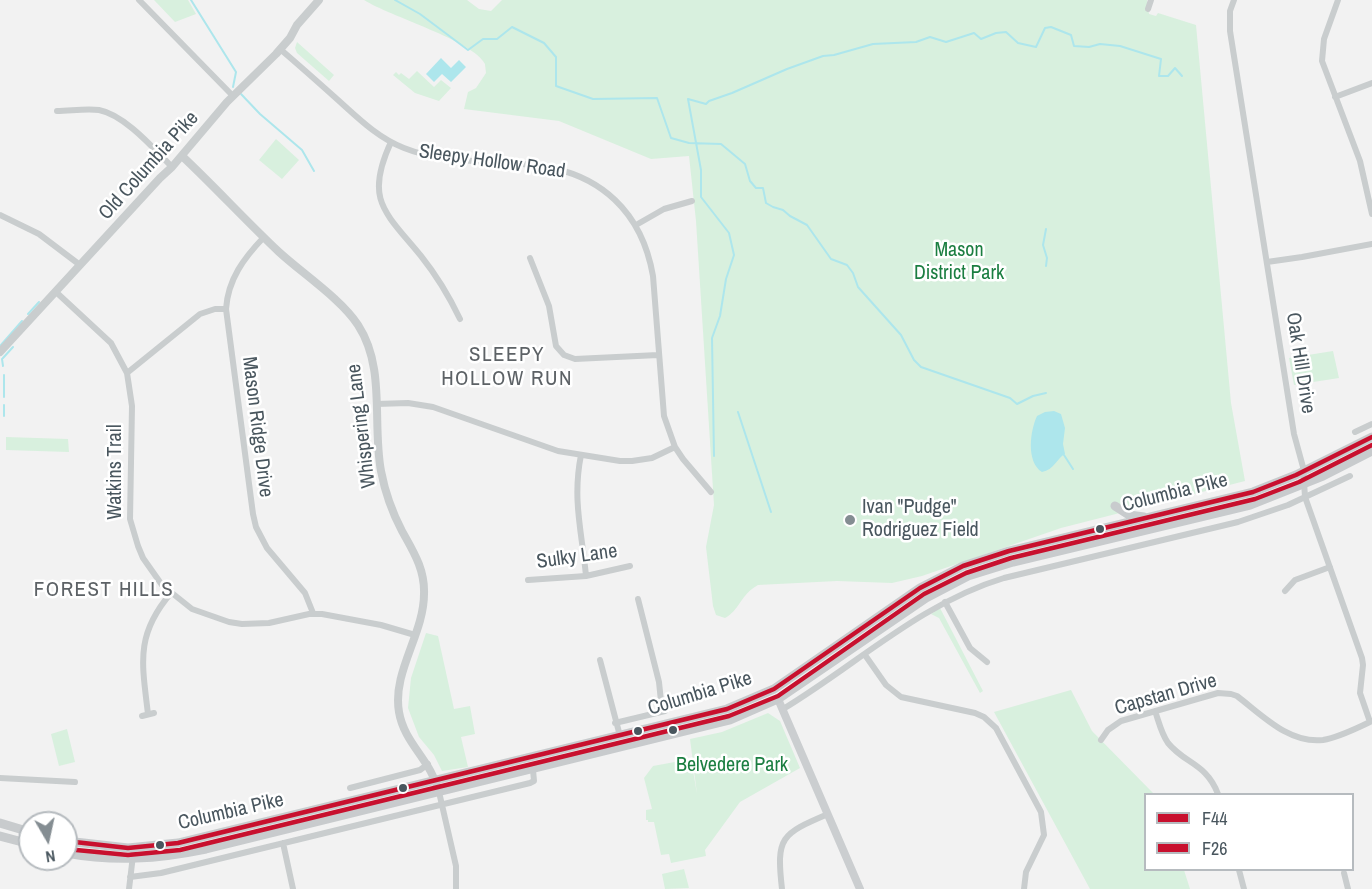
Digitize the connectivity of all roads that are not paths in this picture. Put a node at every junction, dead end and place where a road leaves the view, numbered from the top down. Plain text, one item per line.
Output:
1 (139, 0) edge
2 (319, 0) edge
3 (1151, 0) edge
4 (1234, 0) edge
5 (1338, 0) edge
6 (1148, 9) dead end
7 (280, 49) junction
8 (1372, 83) edge
9 (233, 96) junction
10 (1335, 97) junction
11 (57, 111) dead end
12 (391, 142) junction
13 (182, 156) junction
14 (172, 167) junction
15 (692, 201) dead end
16 (1372, 213) edge
17 (0, 215) edge
18 (636, 225) junction
19 (264, 237) junction
20 (1372, 244) edge
21 (530, 258) dead end
22 (1267, 262) junction
23 (80, 266) junction
24 (56, 292) junction
25 (226, 309) junction
26 (460, 319) dead end
27 (0, 352) edge
28 (658, 355) junction
29 (127, 373) junction
30 (376, 404) junction
31 (1372, 424) edge
32 (1355, 432) dead end
33 (1372, 437) edge
34 (675, 447) junction
35 (1372, 451) edge
36 (581, 455) junction
37 (1303, 471) junction
38 (1350, 476) dead end
39 (1304, 484) junction
40 (711, 492) dead end
41 (1305, 497) junction
42 (1115, 506) dead end
43 (1152, 517) junction
44 (630, 566) dead end
45 (1330, 567) junction
46 (586, 576) junction
47 (528, 580) dead end
48 (1284, 591) dead end
49 (171, 594) junction
50 (638, 599) dead end
51 (945, 602) junction
52 (314, 613) junction
53 (415, 635) junction
54 (865, 655) junction
55 (600, 660) dead end
56 (987, 662) dead end
57 (776, 694) junction
58 (783, 709) junction
59 (1155, 711) junction
60 (148, 714) dead end
61 (1371, 722) edge
62 (615, 723) junction
63 (620, 736) junction
64 (1101, 740) dead end
65 (428, 764) junction
66 (533, 770) junction
67 (0, 778) edge
68 (437, 781) junction
69 (75, 782) dead end
70 (350, 788) dead end
71 (439, 792) junction
72 (1217, 793) edge
73 (442, 804) junction
74 (828, 814) junction
75 (0, 823) edge
76 (18, 828) edge
77 (0, 836) edge
78 (18, 841) edge
79 (78, 843) edge
80 (284, 843) junction
81 (134, 848) junction
82 (78, 855) edge
83 (132, 859) junction
84 (1239, 871) edge
85 (1344, 873) dead end
86 (130, 877) junction
87 (129, 889) edge
88 (293, 889) edge
89 (456, 889) edge
90 (782, 889) edge
91 (860, 889) edge
92 (1024, 889) edge
93 (1244, 889) edge
94 (1348, 889) edge

1 - 9 street
2 - 7 street, Old Columbia Pike
3 - 6 street
4 - 22 street, Oak Hill Drive
5 - 10 street
7 - 9 street, Old Columbia Pike
7 - 12 street, Sleepy Hollow Road
8 - 10 street
9 - 13 street, Old Columbia Pike
10 - 16 street
11 - 14 street
12 - 18 street, Sleepy Hollow Road
12 - 26 street
13 - 14 street, Old Columbia Pike
13 - 19 street, Whispering Lane
14 - 23 street, Old Columbia Pike
15 - 18 street
17 - 23 street
18 - 28 street, Sleepy Hollow Road
19 - 25 street, Mason Ridge Drive
19 - 30 street, Whispering Lane
20 - 22 street
21 - 28 street
22 - 37 street, Oak Hill Drive
23 - 24 street, Old Columbia Pike
24 - 27 street, Old Columbia Pike
24 - 29 street, Watkins Trail
25 - 29 street
25 - 52 street, Mason Ridge Drive
28 - 34 street, Sleepy Hollow Road
29 - 49 street, Watkins Trail
30 - 36 street
30 - 53 street, Whispering Lane
31 - 32 street
33 - 37 main road, Columbia Pike
34 - 36 street
34 - 40 street, Sleepy Hollow Road
35 - 39 main road, Columbia Pike
36 - 46 street
37 - 39 street, Oak Hill Drive
37 - 43 main road, Columbia Pike
38 - 41 street
39 - 41 street, Oak Hill Drive
39 - 57 main road, Columbia Pike
41 - 45 street, Oak Hill Drive
41 - 51 street
42 - 43 main road
43 - 57 main road, Columbia Pike
44 - 46 street, Sulky Lane
45 - 48 street
45 - 61 street, Oak Hill Drive
46 - 47 street, Sulky Lane
49 - 52 street, Watkins Trail
49 - 60 street
50 - 62 street
51 - 54 street
51 - 56 street
52 - 53 street, Watkins Trail
53 - 65 street, Whispering Lane
54 - 58 street
54 - 92 street
55 - 62 street
57 - 58 main road
57 - 63 main road, Columbia Pike
57 - 66 main road, Columbia Pike
58 - 74 main road
59 - 61 street, Capstan Drive
59 - 64 street, Capstan Drive
59 - 72 street
62 - 63 street
63 - 68 main road, Columbia Pike
65 - 68 street, Whispering Lane
65 - 70 street
66 - 71 main road, Columbia Pike
66 - 73 street
67 - 69 street
68 - 71 street, Whispering Lane
68 - 81 main road, Columbia Pike
71 - 73 street, Whispering Lane
71 - 83 main road, Columbia Pike
73 - 80 street
73 - 89 street, Whispering Lane
74 - 90 street
74 - 91 main road
75 - 76 main road
77 - 78 main road
79 - 81 main road, Columbia Pike
80 - 86 street
80 - 88 street
81 - 83 street
82 - 83 main road, Columbia Pike
83 - 86 street
84 - 93 street
85 - 94 street
86 - 87 street

